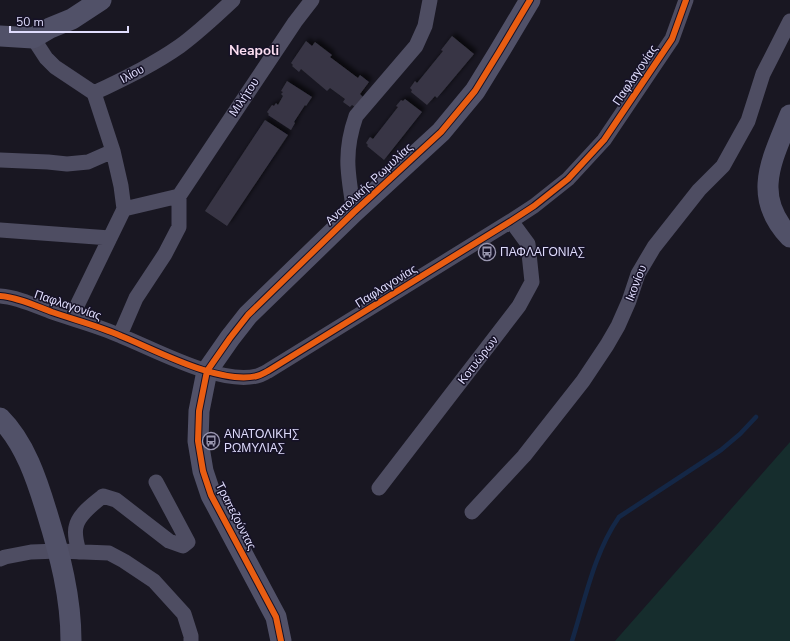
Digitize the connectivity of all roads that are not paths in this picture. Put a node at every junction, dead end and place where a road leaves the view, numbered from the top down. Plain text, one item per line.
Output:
1 (101, 0) edge
2 (233, 0) edge
3 (312, 0) edge
4 (430, 0) edge
5 (530, 0) edge
6 (686, 0) edge
7 (790, 21) edge
8 (0, 36) edge
9 (33, 38) junction
10 (94, 92) junction
11 (790, 114) edge
12 (112, 151) junction
13 (0, 160) edge
14 (179, 196) junction
15 (124, 209) junction
16 (354, 212) junction
17 (511, 221) junction
18 (0, 230) edge
19 (110, 238) junction
20 (790, 238) edge
21 (0, 296) edge
22 (71, 318) junction
23 (120, 335) junction
24 (207, 371) junction
25 (0, 418) edge
26 (156, 482) dead end
27 (379, 488) dead end
28 (472, 512) dead end
29 (69, 551) junction
30 (0, 559) edge
31 (71, 641) edge
32 (191, 641) edge
33 (281, 641) edge

1 - 9 street
2 - 10 street, Ιλίου
3 - 14 street, Μιλήτου
4 - 16 street
5 - 16 street, Ανατολικής Ρωμυλίας
6 - 17 street, Παφλαγονίας
7 - 28 street, Ικονίου
8 - 9 street
9 - 10 street
10 - 12 street
11 - 20 street
12 - 13 street
12 - 15 street
14 - 15 street
14 - 23 street
15 - 19 street
16 - 24 street, Ανατολικής Ρωμυλίας
17 - 24 street, Παφλαγονίας
17 - 27 street, Κοτυώρων
18 - 19 street
19 - 22 street
21 - 22 street, Παφλαγονίας
22 - 23 street, Παφλαγονίας
23 - 24 street, Παφλαγονίας
24 - 33 street, Τραπεζούντας
25 - 29 street
26 - 29 street
29 - 30 street
29 - 31 street
29 - 32 street

